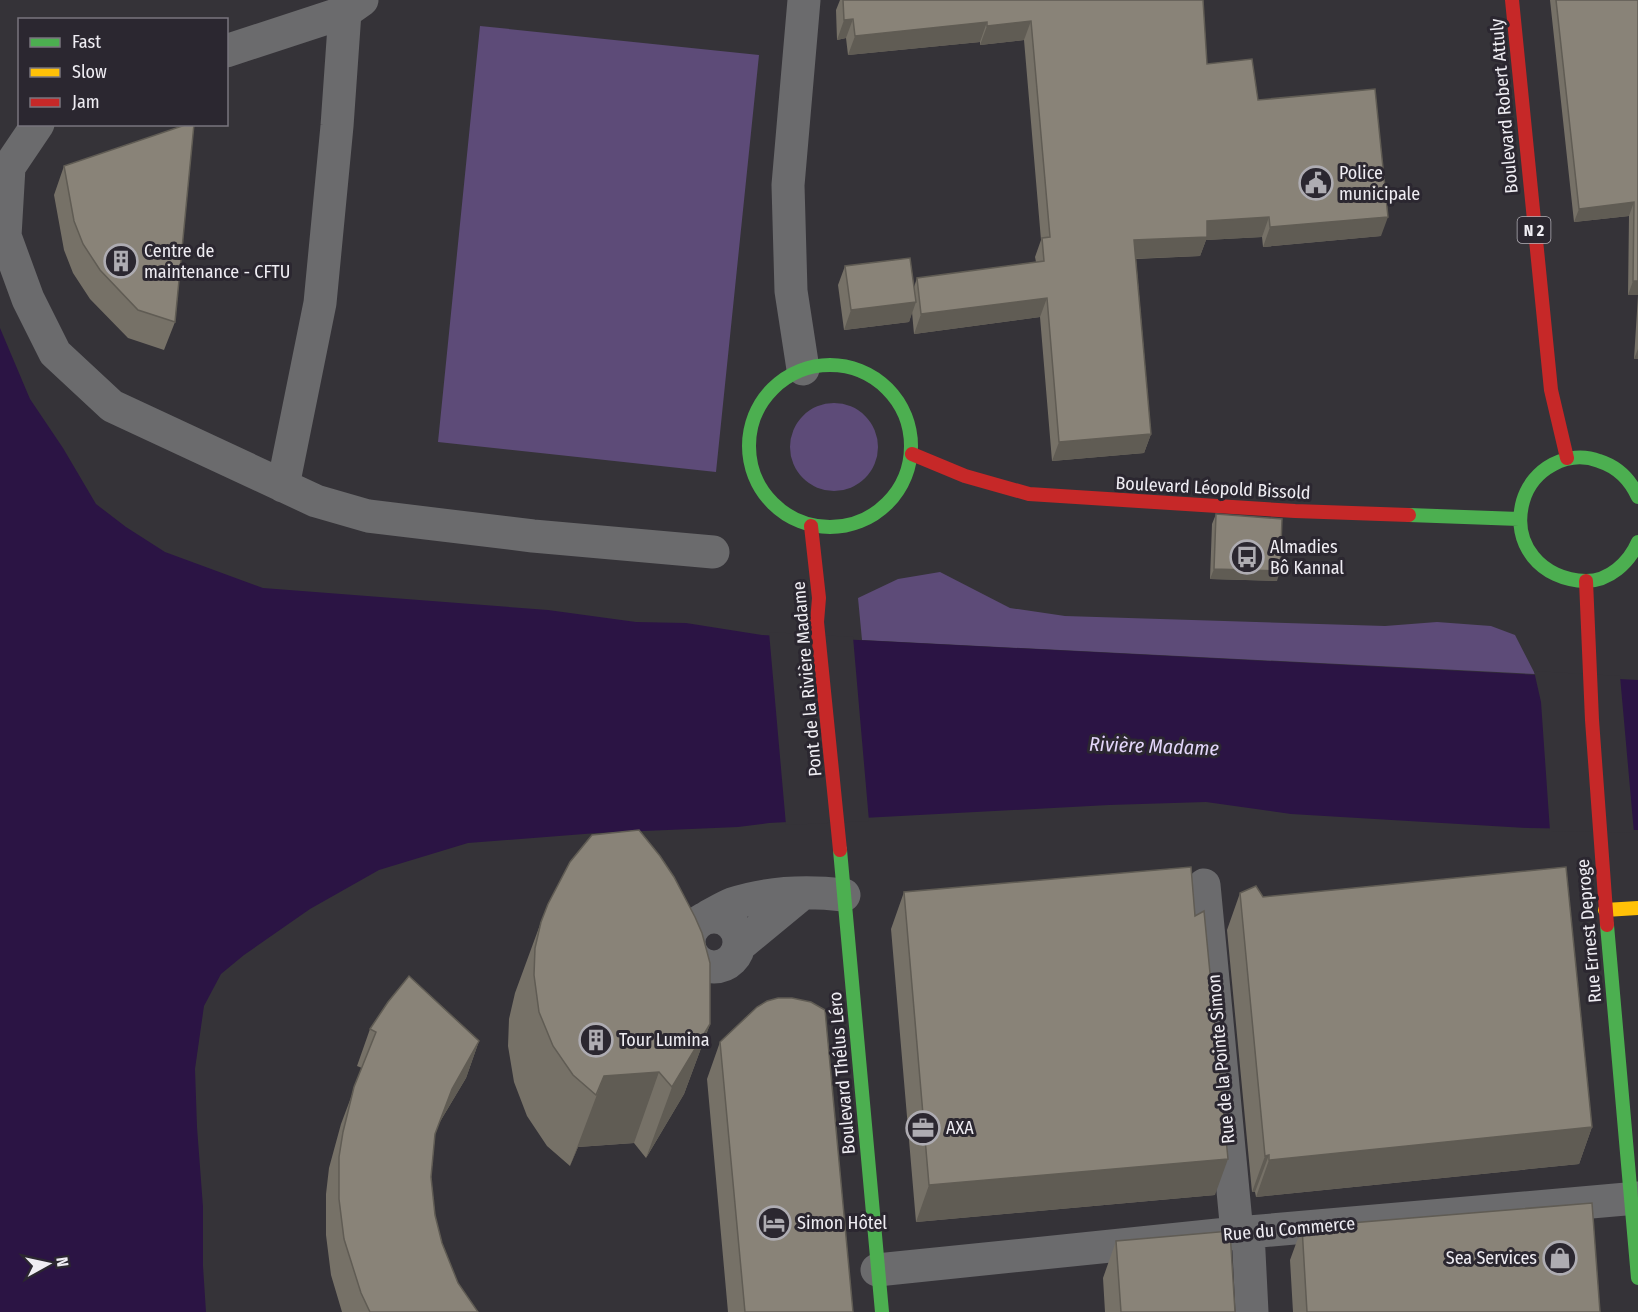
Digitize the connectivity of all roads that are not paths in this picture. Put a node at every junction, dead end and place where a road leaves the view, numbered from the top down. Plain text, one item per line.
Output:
1 (804, 0) edge
2 (1512, 0) edge
3 (353, 6) edge
4 (228, 50) edge
5 (37, 126) edge
6 (803, 369) junction
7 (912, 454) junction
8 (1567, 458) junction
9 (283, 486) junction
10 (1638, 496) edge
11 (1519, 519) junction
12 (811, 526) junction
13 (1638, 545) edge
14 (713, 552) dead end
15 (1586, 581) junction
16 (838, 830) joint
17 (1204, 885) dead end
18 (803, 893) junction
19 (844, 895) junction
20 (1638, 908) edge
21 (1605, 910) junction
22 (707, 917) junction
23 (740, 945) junction
24 (1634, 1198) edge
25 (1243, 1232) junction
26 (877, 1270) junction
27 (1638, 1278) edge
28 (882, 1312) edge
29 (1252, 1312) edge

1 - 6 street
2 - 8 main road, Boulevard Robert Attuly / N 2
3 - 4 street
3 - 9 street
5 - 9 street
6 - 7 main road
6 - 12 main road
7 - 11 main road, Boulevard Léopold Bissold
7 - 12 main road
8 - 10 main road
8 - 11 main road
9 - 14 street
11 - 15 main road
12 - 16 main road, Pont de la Rivière Madame
13 - 15 main road
15 - 21 main road, Rue Ernest Deproge
16 - 19 main road, Boulevard Thélus Léro
17 - 25 street, Rue de la Pointe Simon
18 - 19 street
18 - 22 street
18 - 23 street
19 - 26 main road, Boulevard Thélus Léro
20 - 21 main road
21 - 24 main road, Rue Ernest Deproge
22 - 23 street
22 - 23 street
24 - 25 street, Rue du Commerce
24 - 27 main road, Rue Ernest Deproge
25 - 26 street, Rue du Commerce
25 - 29 street, Rue de la Pointe Simon
26 - 28 main road, Boulevard Thélus Léro

